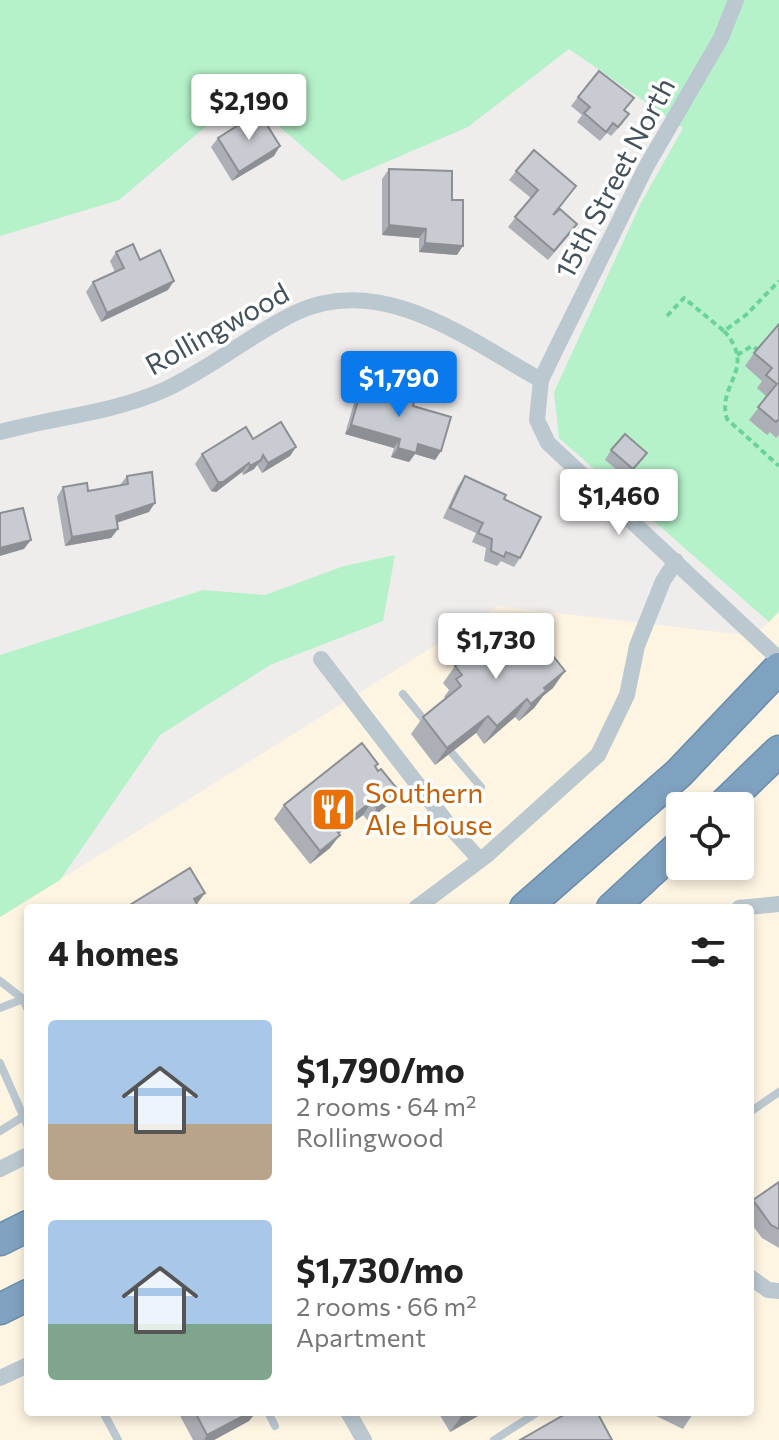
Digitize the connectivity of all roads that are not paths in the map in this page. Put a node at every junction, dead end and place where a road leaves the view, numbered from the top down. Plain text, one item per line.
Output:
1 (736, 0) edge
2 (541, 380) junction
3 (0, 432) edge
4 (676, 561) junction
5 (321, 659) dead end
6 (779, 659) edge
7 (779, 668) edge
8 (403, 694) dead end
9 (426, 722) edge
10 (779, 751) edge
11 (451, 752) edge
12 (481, 787) dead end
13 (737, 792) edge
14 (666, 858) edge
15 (480, 860) junction
16 (421, 904) edge
17 (530, 904) edge
18 (616, 904) edge
19 (779, 904) edge
20 (754, 906) edge
21 (0, 981) edge
22 (23, 999) joint
23 (2, 1004) edge
24 (0, 1063) edge
25 (779, 1092) edge
26 (754, 1109) edge
27 (21, 1118) junction
28 (24, 1122) edge
29 (0, 1131) edge
30 (24, 1157) edge
31 (0, 1169) edge
32 (24, 1228) edge
33 (0, 1240) edge
34 (754, 1280) edge
35 (779, 1291) edge
36 (24, 1297) edge
37 (0, 1309) edge
38 (24, 1367) edge
39 (0, 1378) edge
40 (105, 1416) edge
41 (270, 1416) edge
42 (350, 1416) edge
43 (532, 1416) edge
44 (275, 1426) dead end
45 (118, 1440) edge
46 (364, 1440) edge
47 (494, 1440) edge

1 - 2 street, 15th Street North
2 - 3 street, Rollingwood
2 - 4 street
4 - 6 street
4 - 15 street
5 - 15 street
7 - 17 highway
8 - 9 lane
10 - 13 highway
11 - 12 lane
14 - 18 highway
15 - 16 street
19 - 20 street
21 - 22 lane
22 - 23 lane
24 - 27 lane
25 - 26 lane
27 - 28 lane
27 - 29 lane
30 - 31 street
32 - 33 highway
34 - 35 street
36 - 37 highway
38 - 39 street
40 - 45 lane
41 - 44 lane
42 - 46 street
43 - 47 lane

